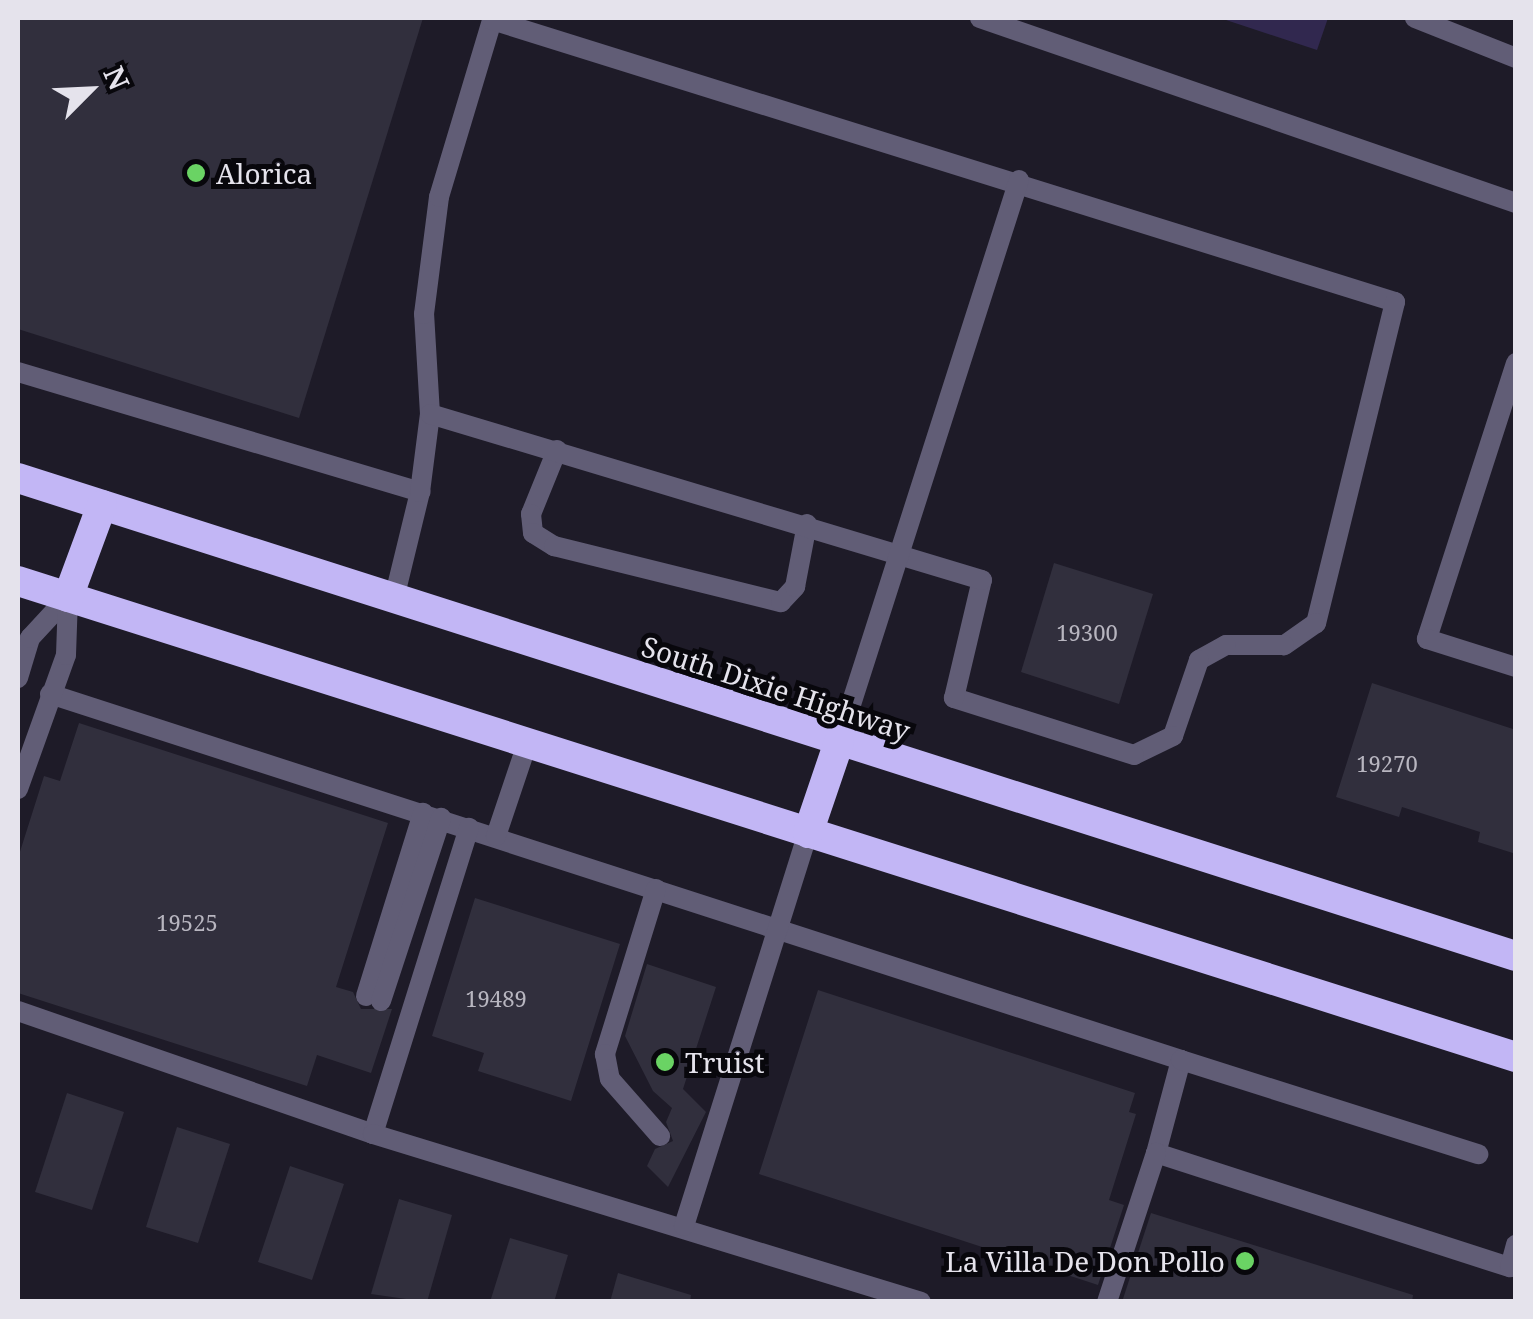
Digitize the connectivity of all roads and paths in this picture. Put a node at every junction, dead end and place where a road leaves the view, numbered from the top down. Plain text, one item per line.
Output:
1 (980, 18) edge
2 (1414, 18) edge
3 (1516, 58) edge
4 (1019, 180) junction
5 (1516, 203) edge
6 (1516, 363) edge
7 (18, 372) edge
8 (430, 414) junction
9 (557, 450) junction
10 (18, 478) edge
11 (420, 492) junction
12 (102, 505) junction
13 (808, 524) junction
14 (901, 551) junction
15 (18, 581) edge
16 (68, 597) junction
17 (394, 599) junction
18 (1516, 667) edge
19 (18, 678) edge
20 (50, 694) junction
21 (839, 742) junction
22 (527, 744) junction
23 (19, 782) edge
24 (432, 816) junction
25 (468, 828) junction
26 (808, 834) junction
27 (496, 836) junction
28 (656, 889) junction
29 (778, 929) junction
30 (1516, 956) edge
31 (373, 999) dead end
32 (18, 1011) edge
33 (1516, 1057) edge
34 (1180, 1060) junction
35 (373, 1134) junction
36 (660, 1136) dead end
37 (682, 1153) dead end
38 (1156, 1154) junction
39 (1478, 1154) dead end
40 (704, 1162) junction
41 (684, 1226) junction
42 (1516, 1245) edge
43 (1513, 1268) edge
44 (920, 1302) edge
45 (1107, 1302) edge

1 - 5 lane
2 - 3 lane
4 - 8 lane
4 - 14 lane
4 - 14 lane
6 - 18 lane
7 - 11 lane
8 - 9 lane
8 - 11 lane
9 - 13 lane
9 - 13 lane
10 - 12 highway, South Dixie Highway
11 - 17 lane
12 - 16 highway
12 - 17 highway, South Dixie Highway
13 - 14 lane
14 - 21 lane
15 - 16 highway
16 - 19 lane
16 - 20 lane
16 - 22 highway
17 - 21 highway, South Dixie Highway
20 - 23 lane
20 - 24 lane
21 - 26 highway
21 - 30 highway, South Dixie Highway
22 - 26 highway
22 - 27 lane
24 - 25 lane
24 - 31 lane
25 - 27 lane
25 - 35 lane
26 - 29 lane
26 - 33 highway
27 - 28 lane
28 - 29 lane
28 - 36 lane
29 - 34 lane
29 - 40 lane
32 - 35 lane
34 - 38 lane
34 - 39 lane
35 - 41 lane
37 - 40 lane
38 - 43 lane
38 - 45 lane
40 - 41 lane
41 - 44 lane
42 - 43 lane

